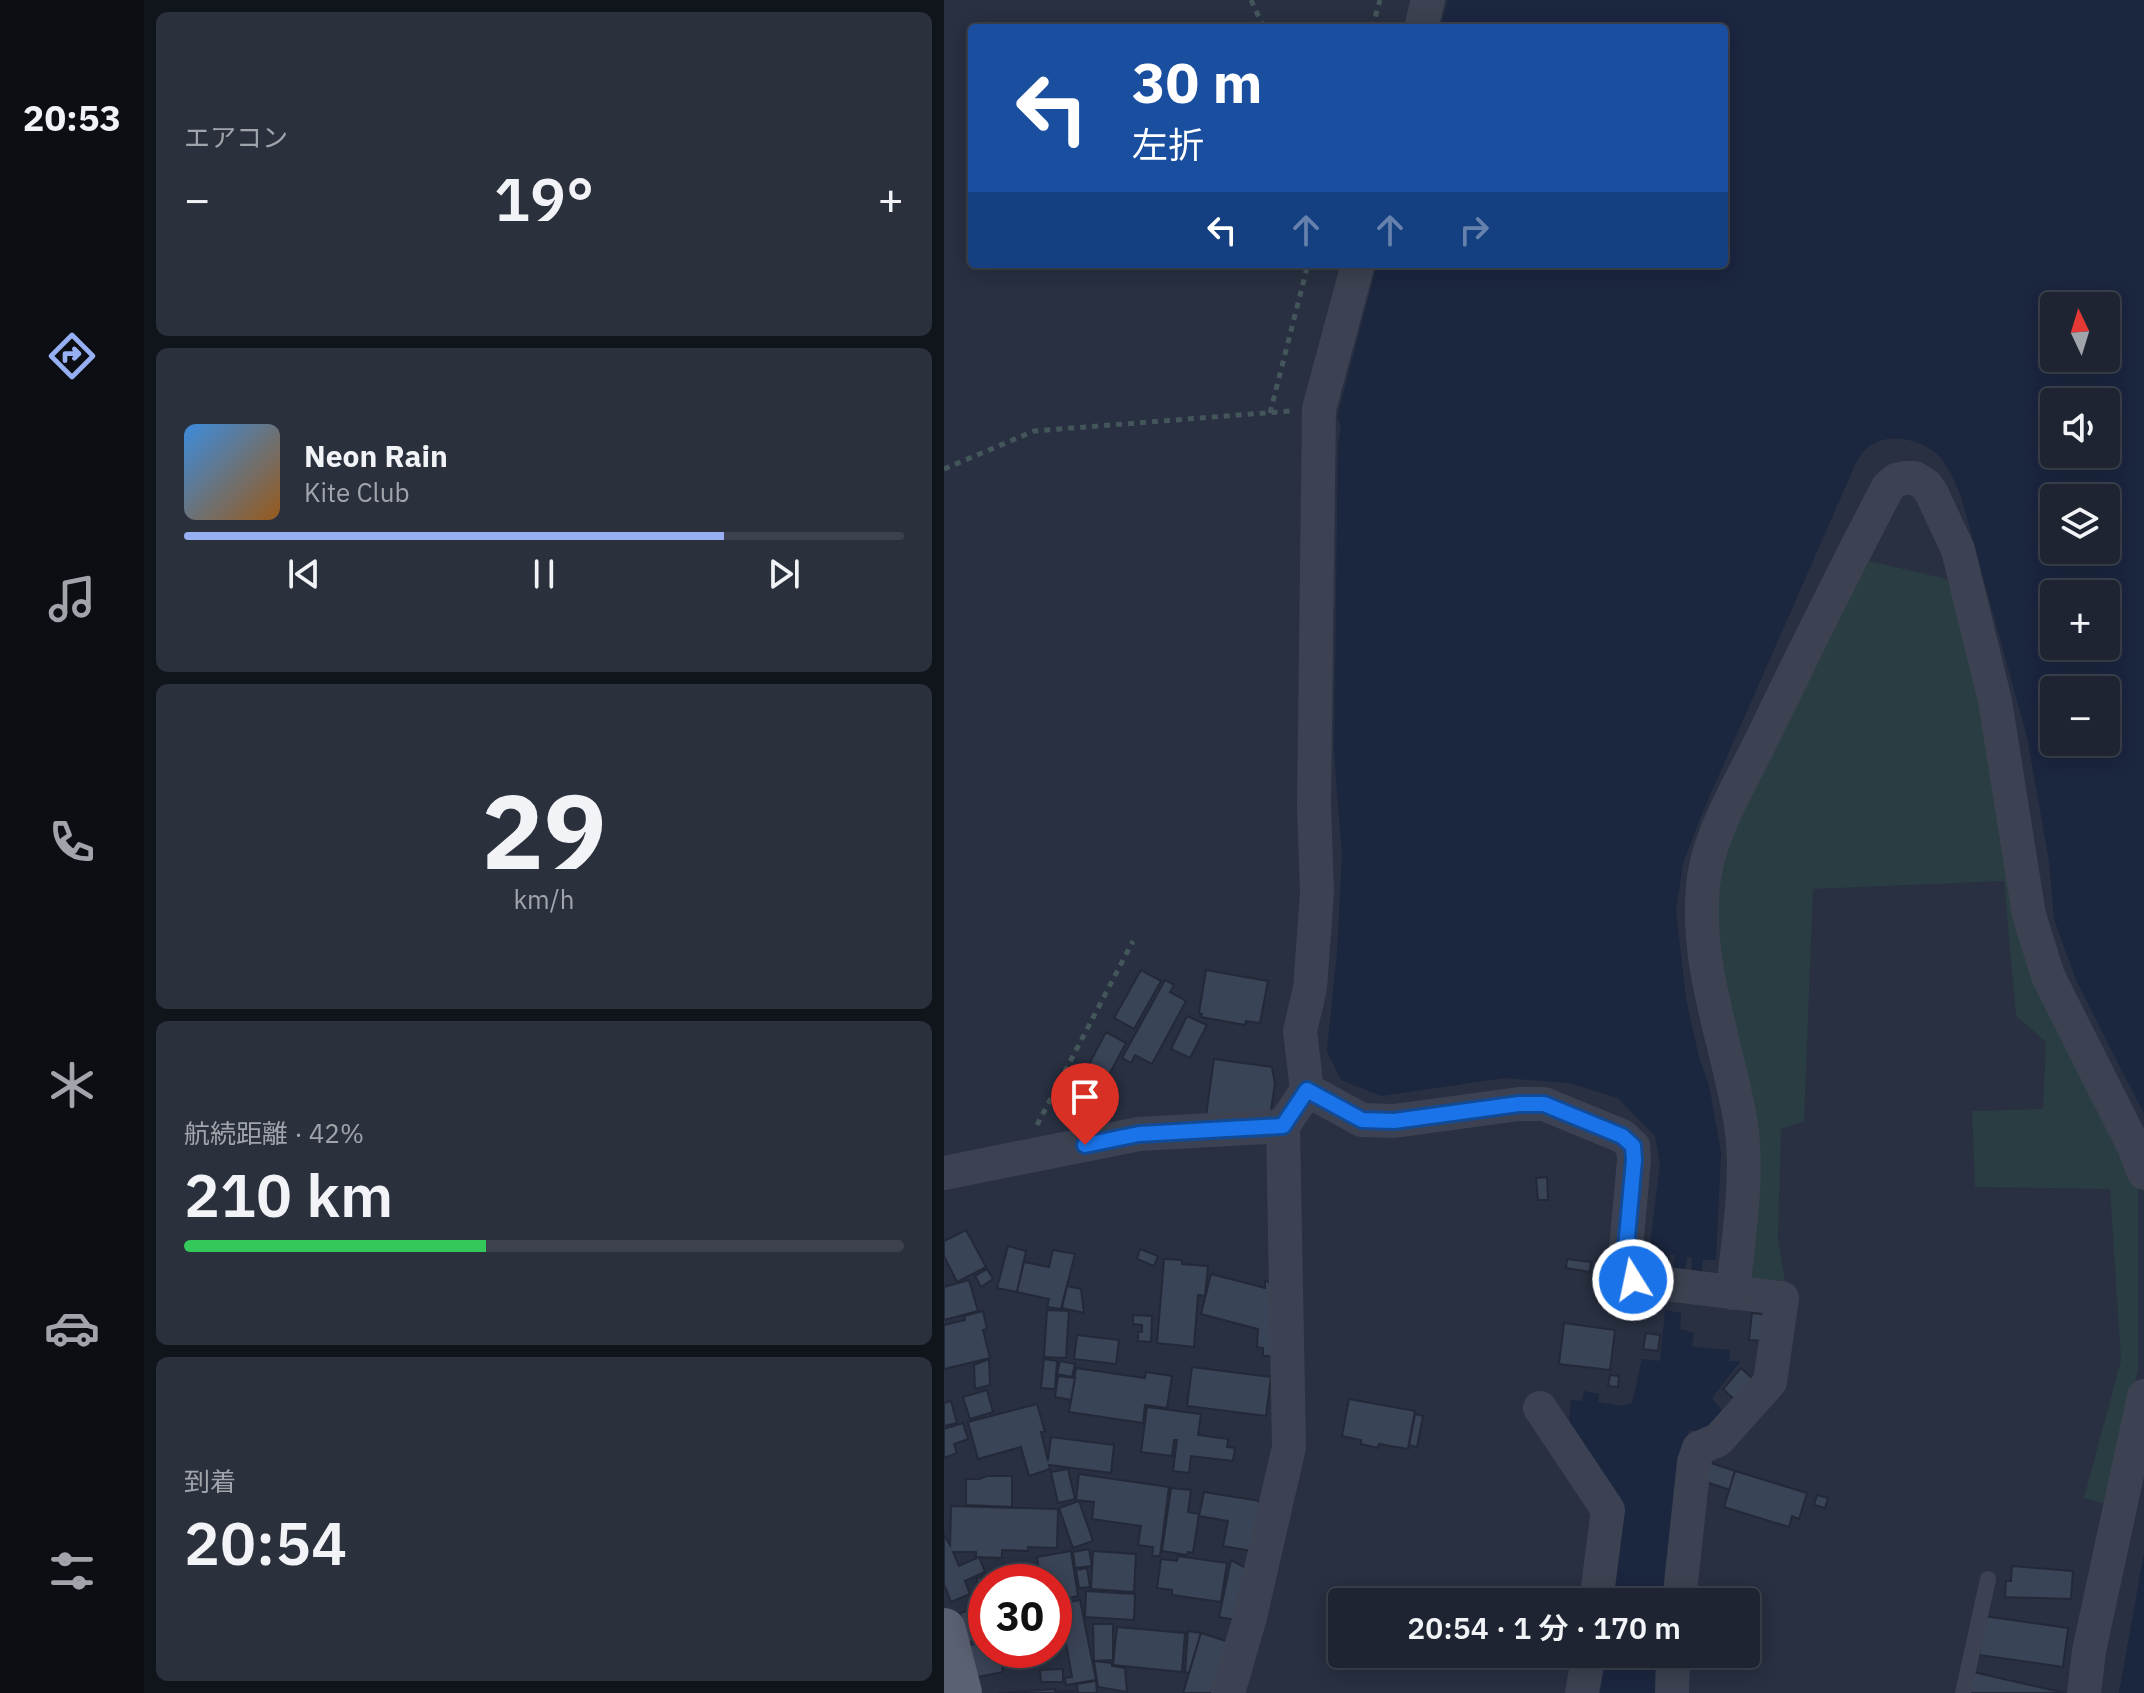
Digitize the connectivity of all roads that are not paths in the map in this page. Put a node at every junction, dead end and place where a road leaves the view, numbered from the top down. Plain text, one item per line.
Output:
1 (1428, 0) edge
2 (1422, 24) edge
3 (1357, 268) edge
4 (1307, 1090) junction
5 (1283, 1126) junction
6 (944, 1173) edge
7 (2144, 1173) edge
8 (1723, 1291) junction
9 (2144, 1396) edge
10 (1540, 1408) dead end
11 (1988, 1579) dead end
12 (1598, 1588) edge
13 (1680, 1588) edge
14 (944, 1630) edge
15 (1586, 1668) edge
16 (1673, 1668) edge
17 (960, 1693) edge
18 (1228, 1693) edge
19 (1582, 1693) edge
20 (1672, 1693) edge
21 (1963, 1693) edge
22 (2084, 1693) edge

1 - 2 street
3 - 4 street
4 - 5 street
4 - 8 street
5 - 6 street
5 - 18 street
7 - 8 street
8 - 13 street
9 - 22 street
10 - 12 street
11 - 21 lane
14 - 17 main road
15 - 19 street
16 - 20 street

